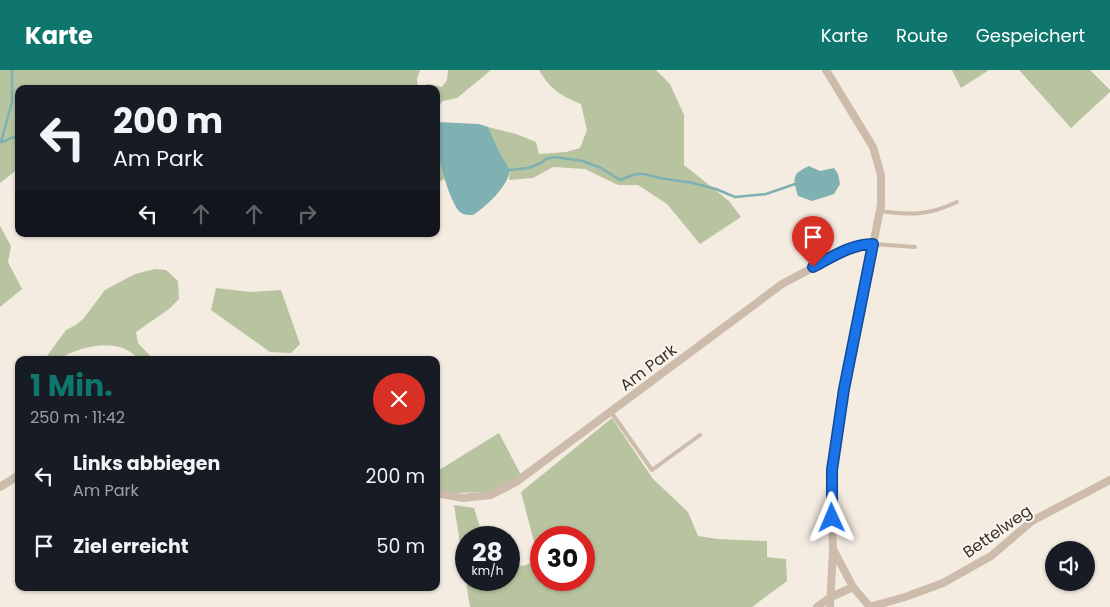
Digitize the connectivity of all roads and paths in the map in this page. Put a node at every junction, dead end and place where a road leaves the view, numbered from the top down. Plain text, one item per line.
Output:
1 (826, 70) edge
2 (957, 202) dead end
3 (879, 211) junction
4 (873, 244) junction
5 (915, 247) dead end
6 (610, 412) junction
7 (700, 435) dead end
8 (15, 478) edge
9 (1110, 480) edge
10 (0, 487) edge
11 (440, 494) edge
12 (833, 549) junction
13 (853, 586) junction
14 (831, 597) junction
15 (817, 607) edge
16 (830, 607) edge
17 (870, 607) edge

1 - 3 street
2 - 3 lane
3 - 4 street
4 - 5 lane
4 - 6 street, Am Park
4 - 12 street
6 - 7 lane
6 - 11 street, Am Park
8 - 10 street
9 - 17 street, Bettelweg
12 - 13 street
12 - 14 street
13 - 14 street
13 - 17 street
14 - 15 street
14 - 16 street

